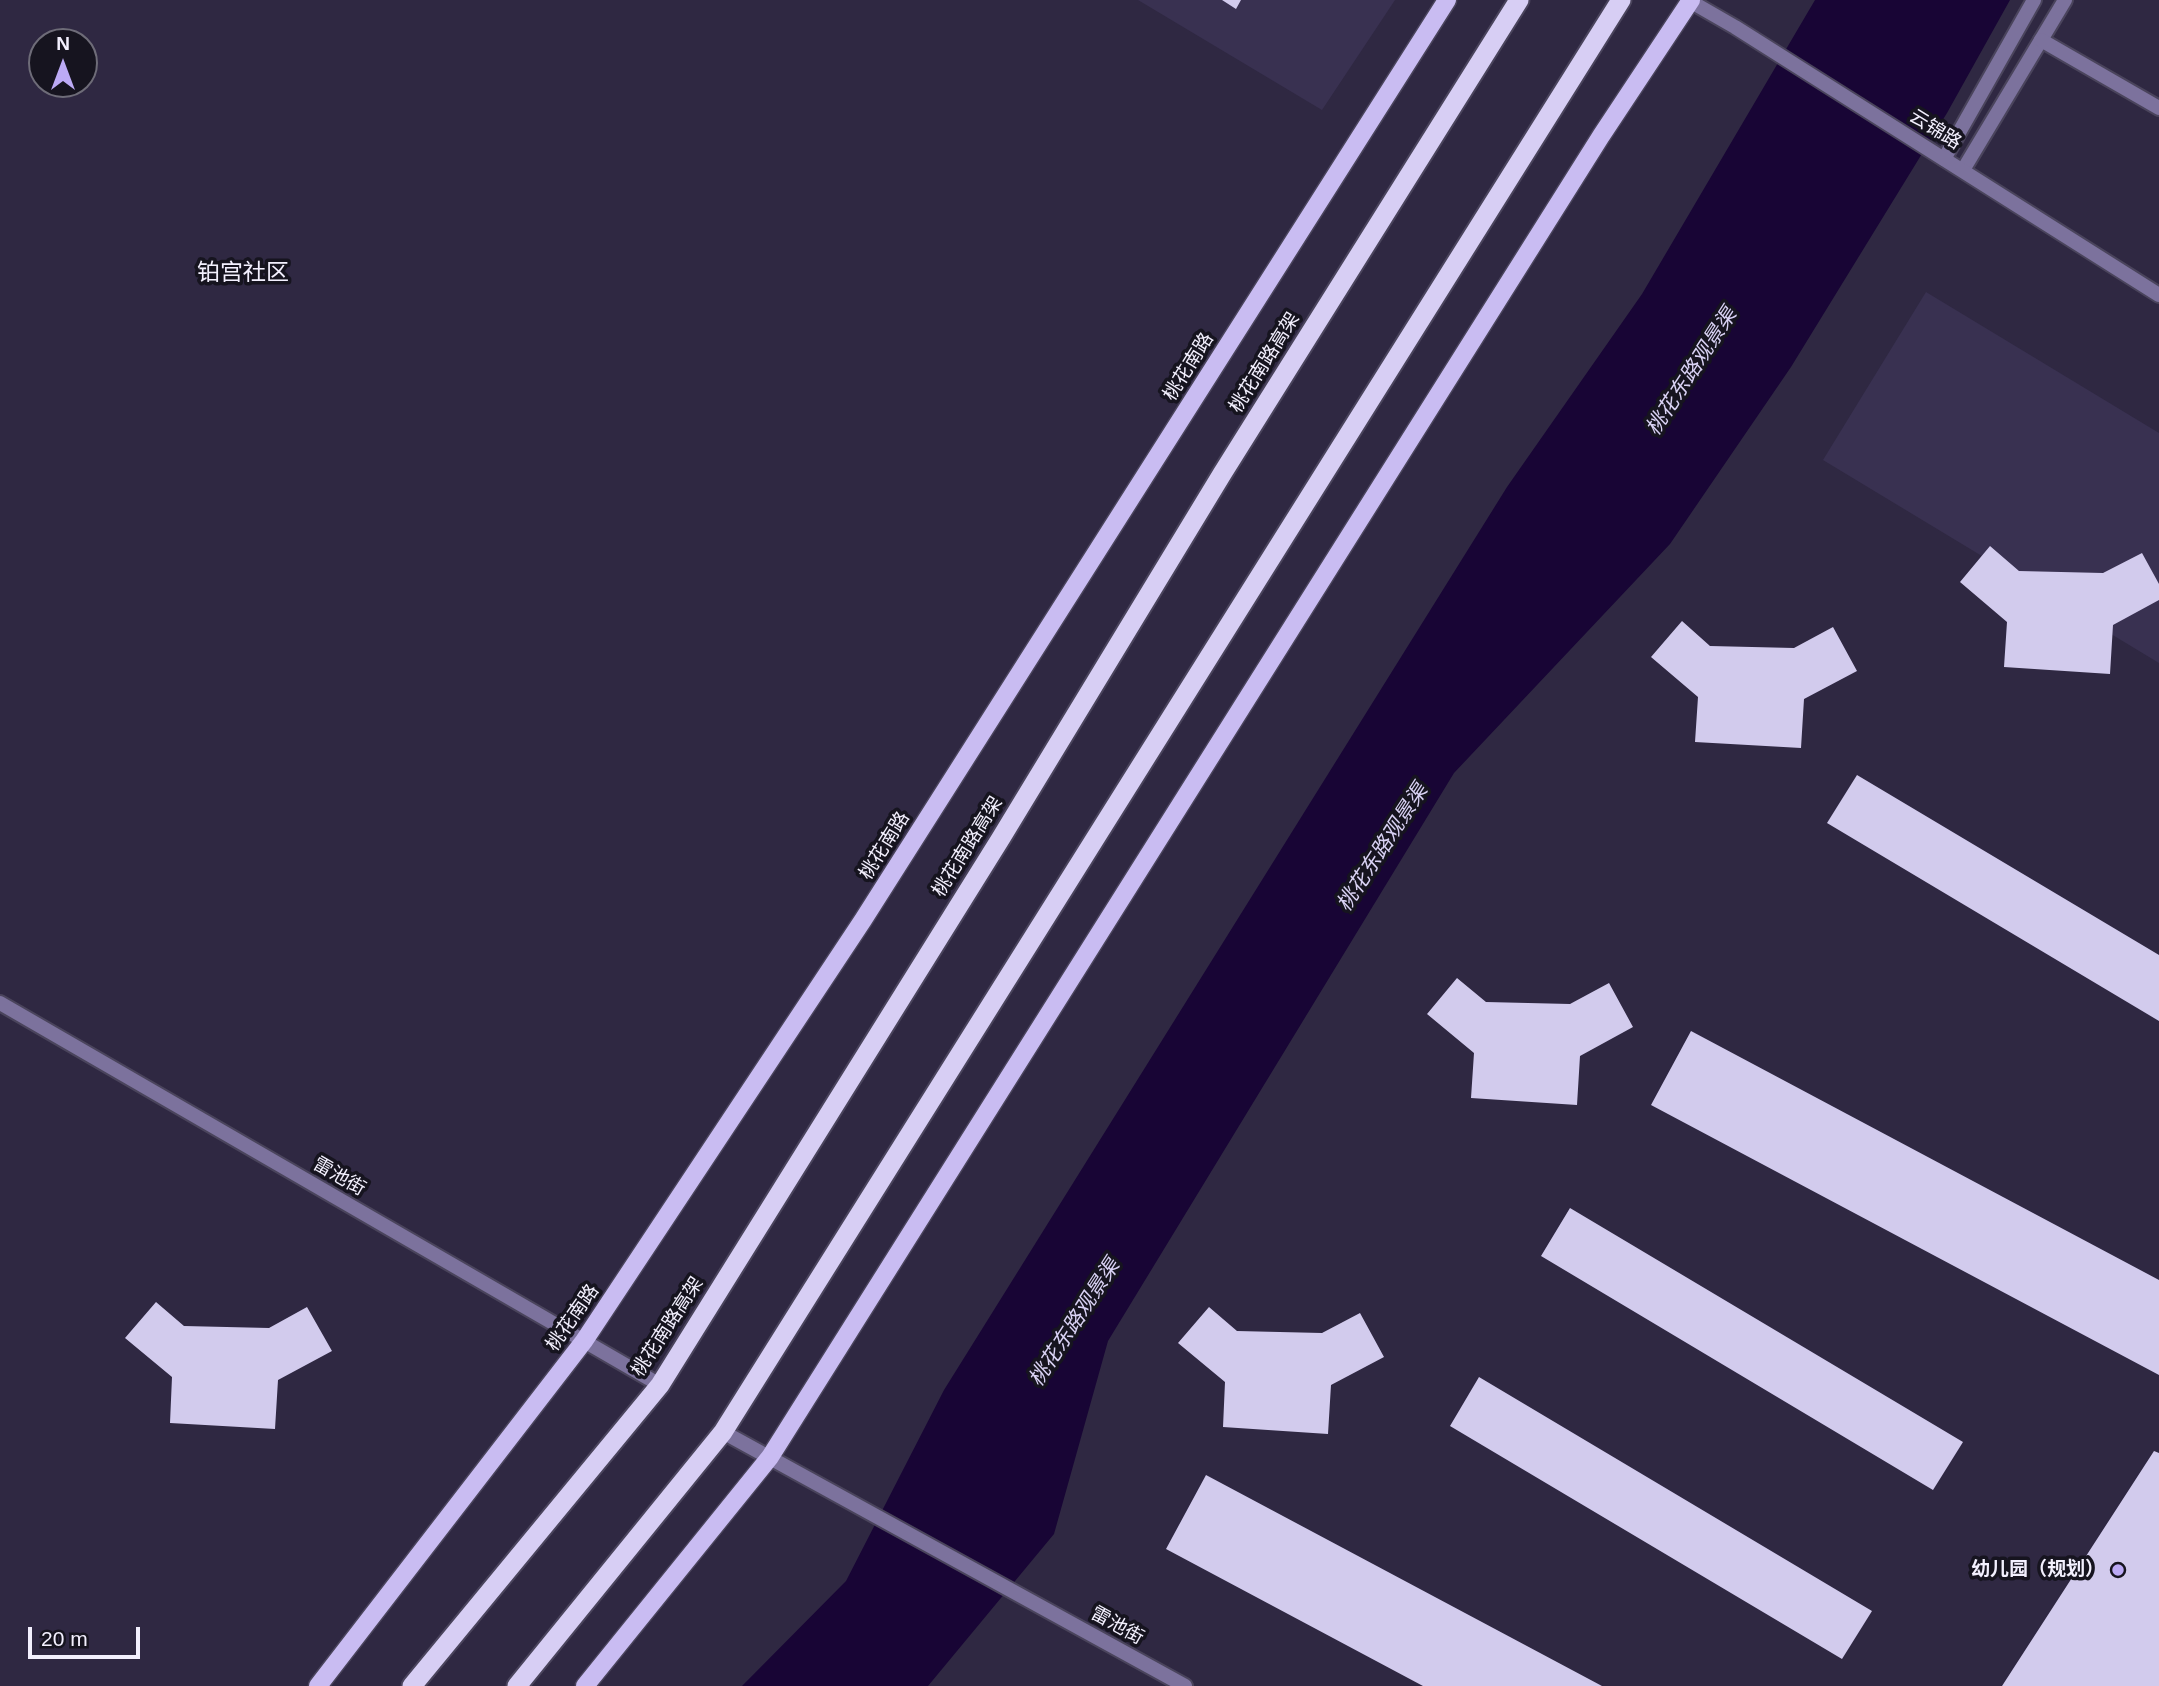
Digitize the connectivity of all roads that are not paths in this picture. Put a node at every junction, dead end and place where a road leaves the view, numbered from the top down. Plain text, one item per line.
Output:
1 (1447, 0) edge
2 (1519, 0) edge
3 (1621, 0) edge
4 (1690, 0) edge
5 (2034, 0) edge
6 (2065, 0) edge
7 (2041, 40) junction
8 (2159, 108) edge
9 (1944, 159) junction
10 (1963, 170) junction
11 (2159, 295) edge
12 (0, 1003) edge
13 (584, 1341) junction
14 (660, 1385) junction
15 (723, 1432) junction
16 (770, 1457) junction
17 (318, 1686) edge
18 (412, 1686) edge
19 (517, 1686) edge
20 (585, 1686) edge
21 (1185, 1686) edge

1 - 13 main road, 桃花南路
2 - 14 highway, 桃花南路高架
3 - 15 highway
4 - 9 street, 云锦路
4 - 16 main road
5 - 9 street
6 - 7 street
7 - 8 street
7 - 10 street
9 - 10 street, 云锦路
10 - 11 street, 云锦路
12 - 13 street, 雷池街
13 - 14 street, 雷池街
13 - 17 main road, 桃花南路
14 - 18 highway, 桃花南路高架
15 - 16 street, 雷池街
15 - 19 highway
16 - 20 main road
16 - 21 street, 雷池街

